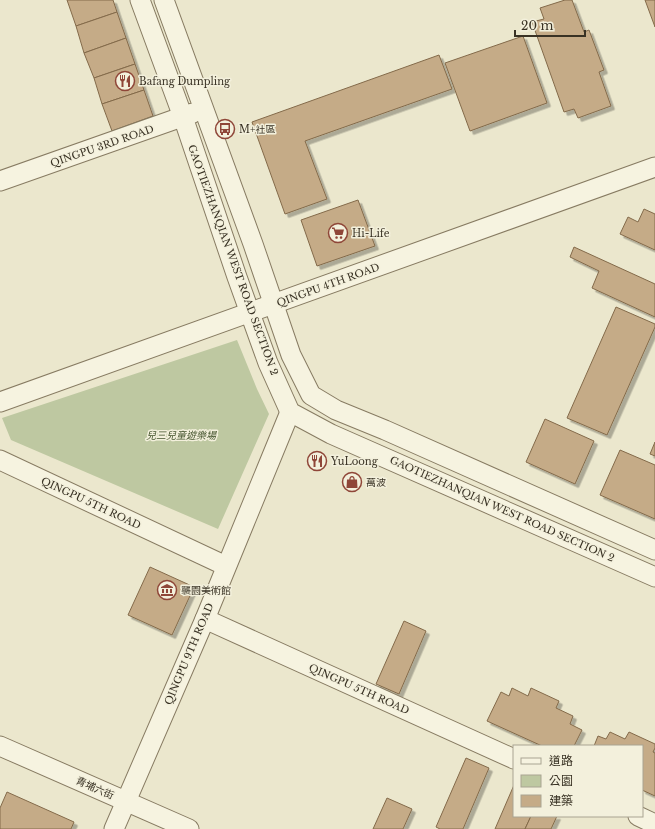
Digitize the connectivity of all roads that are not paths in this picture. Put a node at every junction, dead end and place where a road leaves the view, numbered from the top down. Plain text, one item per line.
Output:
1 (140, 0) edge
2 (164, 0) edge
3 (204, 108) junction
4 (183, 117) junction
5 (655, 167) edge
6 (0, 182) edge
7 (274, 304) junction
8 (250, 312) junction
9 (0, 402) edge
10 (290, 412) junction
11 (0, 460) edge
12 (655, 550) edge
13 (226, 566) junction
14 (655, 577) edge
15 (205, 619) junction
16 (0, 746) edge
17 (513, 759) edge
18 (125, 801) junction
19 (640, 817) edge
20 (655, 824) edge
21 (114, 829) edge
22 (189, 829) edge

1 - 4 street, GAOTIEZHANQIAN WEST ROAD SECTION 2
2 - 3 street
3 - 4 street, QINGPU 3RD ROAD
3 - 7 street
4 - 6 street, QINGPU 3RD ROAD
4 - 8 street, GAOTIEZHANQIAN WEST ROAD SECTION 2
5 - 7 street, QINGPU 4TH ROAD
7 - 8 street, QINGPU 4TH ROAD
7 - 12 street
8 - 9 street, QINGPU 4TH ROAD
8 - 10 street, GAOTIEZHANQIAN WEST ROAD SECTION 2
10 - 13 street, QINGPU 9TH ROAD
10 - 14 street, GAOTIEZHANQIAN WEST ROAD SECTION 2
11 - 13 street, QINGPU 5TH ROAD
13 - 15 street, QINGPU 9TH ROAD
15 - 17 street, QINGPU 5TH ROAD
15 - 18 street, QINGPU 9TH ROAD
16 - 18 street, 青埔六街
18 - 21 street, QINGPU 9TH ROAD
18 - 22 street, 青埔六街
19 - 20 street

